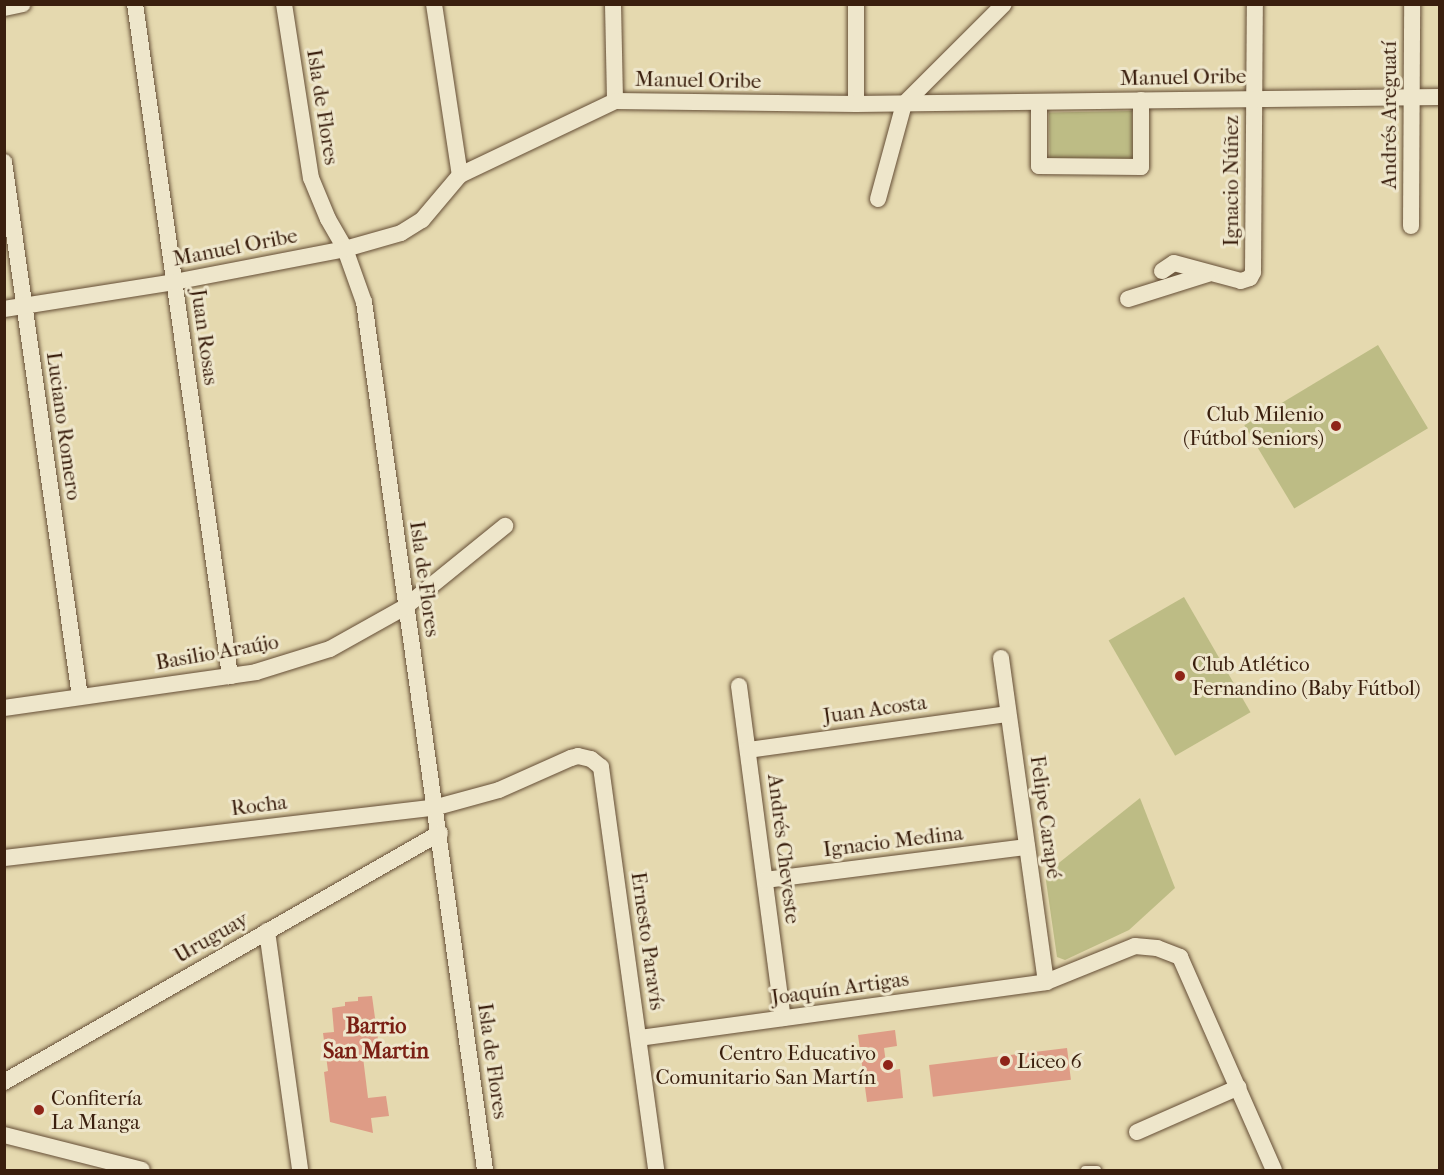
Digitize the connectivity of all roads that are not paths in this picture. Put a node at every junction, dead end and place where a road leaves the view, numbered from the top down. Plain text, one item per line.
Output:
1 (23, 4) edge
2 (135, 4) edge
3 (284, 4) edge
4 (434, 4) edge
5 (613, 4) edge
6 (856, 4) edge
7 (1004, 4) edge
8 (1255, 4) edge
9 (1412, 4) edge
10 (4, 8) edge
11 (1440, 97) edge
12 (1254, 98) junction
13 (1411, 98) junction
14 (1141, 100) junction
15 (615, 101) junction
16 (1039, 102) junction
17 (856, 104) junction
18 (904, 104) junction
19 (4, 162) edge
20 (460, 175) junction
21 (878, 199) dead end
22 (1411, 226) dead end
23 (345, 249) junction
24 (1162, 271) dead end
25 (1208, 274) junction
26 (174, 282) junction
27 (1128, 299) dead end
28 (25, 306) junction
29 (4, 309) edge
30 (505, 526) dead end
31 (405, 607) junction
32 (1001, 658) dead end
33 (230, 676) junction
34 (739, 686) dead end
35 (80, 697) junction
36 (4, 708) edge
37 (1008, 714) junction
38 (748, 750) junction
39 (517, 783) joint
40 (437, 807) junction
41 (440, 833) junction
42 (1028, 847) junction
43 (4, 858) edge
44 (765, 880) junction
45 (267, 931) junction
46 (1046, 982) junction
47 (783, 1018) junction
48 (639, 1038) junction
49 (4, 1082) edge
50 (1239, 1087) junction
51 (1137, 1132) dead end
52 (4, 1135) edge
53 (142, 1170) edge
54 (300, 1170) edge
55 (485, 1170) edge
56 (656, 1170) edge
57 (1085, 1170) edge
58 (1097, 1170) edge
59 (1274, 1170) edge

1 - 10 street
2 - 26 street, Juan Rosas
3 - 23 street, Isla de Flores
4 - 20 street
5 - 15 street
6 - 17 street
7 - 18 street
8 - 12 street, Ignacio Núñez
9 - 13 street, Andrés Areguatí
11 - 13 street, Manuel Oribe
12 - 13 street, Manuel Oribe
12 - 14 street, Manuel Oribe
12 - 25 street, Ignacio Núñez
13 - 22 street, Andrés Areguatí
14 - 16 street, Manuel Oribe
14 - 16 street
15 - 17 street, Manuel Oribe
15 - 20 street, Manuel Oribe
16 - 18 street, Manuel Oribe
17 - 18 street, Manuel Oribe
18 - 21 street
19 - 28 street, Luciano Romero
20 - 23 street, Manuel Oribe
23 - 26 street, Manuel Oribe
23 - 31 street, Isla de Flores
24 - 25 street
25 - 27 street
26 - 28 street, Manuel Oribe
26 - 33 street, Juan Rosas
28 - 29 street, Manuel Oribe
28 - 35 street, Luciano Romero
30 - 31 street, Basilio Araújo
31 - 33 street, Basilio Araújo
31 - 40 street, Isla de Flores
32 - 37 street, Felipe Carapé
33 - 35 street, Basilio Araújo
34 - 38 street, Andrés Cheveste
35 - 36 street, Basilio Araújo
37 - 38 street, Juan Acosta
37 - 42 street, Felipe Carapé
38 - 44 street, Andrés Cheveste
39 - 40 street, Rocha
39 - 48 street, Ernesto Paravís
40 - 41 street, Isla de Flores
40 - 43 street, Rocha
41 - 45 street, Uruguay
41 - 55 street, Isla de Flores
42 - 44 street, Ignacio Medina
42 - 46 street, Felipe Carapé
44 - 47 street, Andrés Cheveste
45 - 49 street, Uruguay
45 - 54 street
46 - 47 street, Joaquín Artigas
46 - 50 street, Joaquín Artigas
47 - 48 street, Joaquín Artigas
48 - 56 street, Ernesto Paravís
50 - 51 street
50 - 59 street
52 - 53 street
57 - 58 lane

